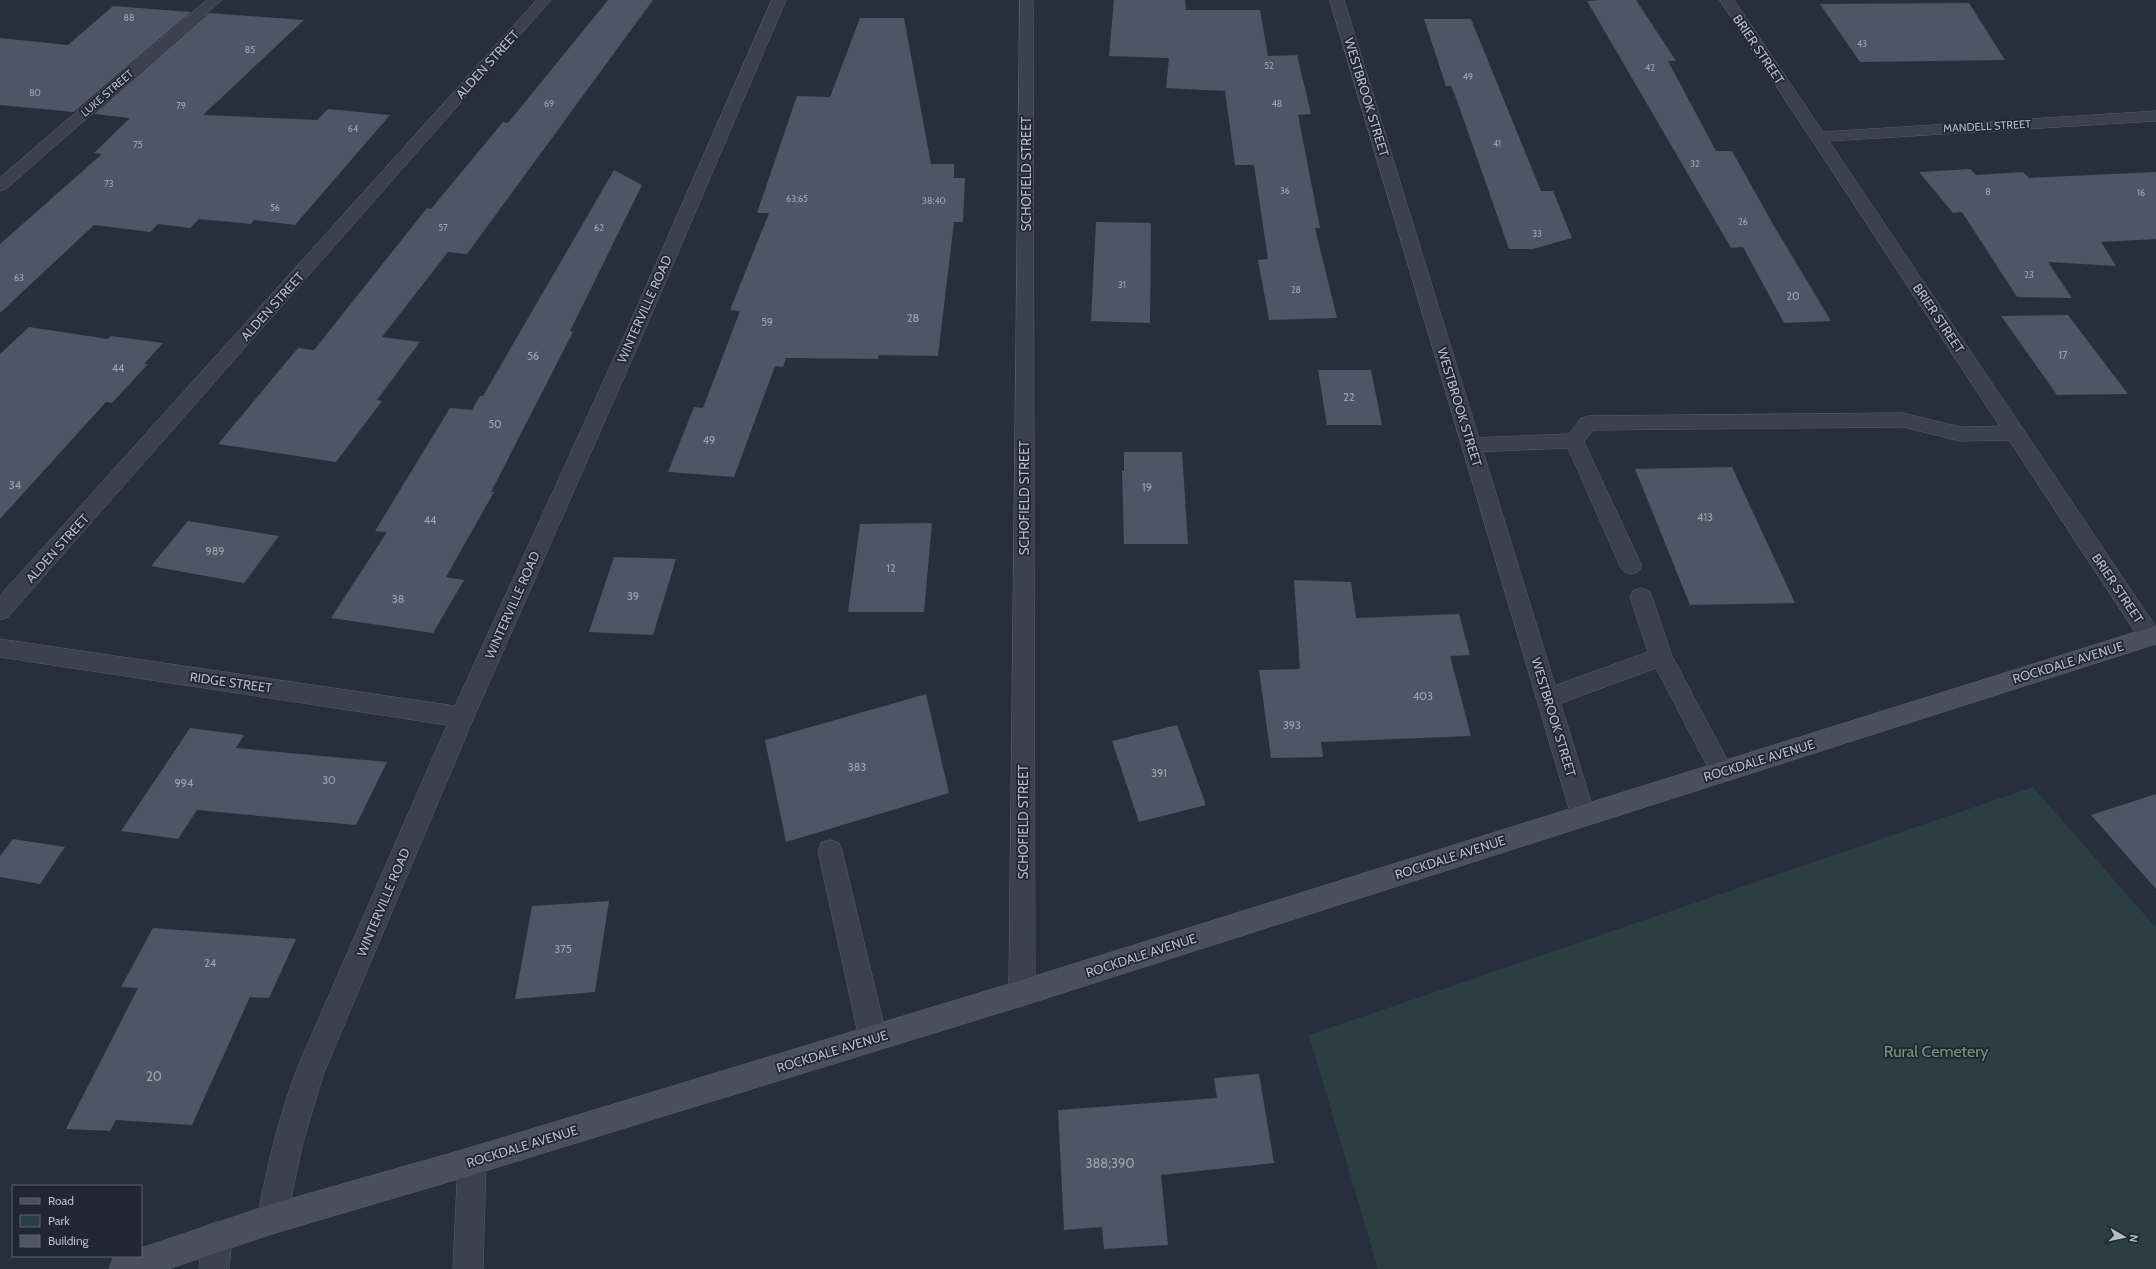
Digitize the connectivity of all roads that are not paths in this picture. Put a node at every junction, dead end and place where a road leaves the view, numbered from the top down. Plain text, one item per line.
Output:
1 (215, 0) edge
2 (544, 0) edge
3 (779, 0) edge
4 (1337, 0) edge
5 (1727, 0) edge
6 (1026, 2) dead end
7 (2156, 116) edge
8 (1818, 136) junction
9 (0, 186) edge
10 (2016, 433) junction
11 (1574, 441) junction
12 (1472, 445) junction
13 (1631, 566) dead end
14 (1641, 597) dead end
15 (0, 611) edge
16 (2153, 636) edge
17 (0, 648) edge
18 (1661, 657) junction
19 (1548, 698) junction
20 (462, 717) junction
21 (1722, 772) junction
22 (1583, 815) junction
23 (830, 851) dead end
24 (1022, 993) junction
25 (873, 1038) junction
26 (472, 1161) junction
27 (272, 1219) junction
28 (217, 1237) junction
29 (124, 1269) edge
30 (214, 1269) edge
31 (468, 1269) edge

1 - 9 street, LUKE STREET
2 - 15 street, ALDEN STREET
3 - 20 street, WINTERVILLE ROAD
4 - 12 street, WESTBROOK STREET
5 - 8 street, BRIER STREET
6 - 24 street, SCHOFIELD STREET
7 - 8 street, MANDELL STREET
8 - 10 street, BRIER STREET
10 - 11 street
10 - 16 street, BRIER STREET
11 - 12 street
11 - 13 street
12 - 19 street, WESTBROOK STREET
14 - 18 street
16 - 21 main road, ROCKDALE AVENUE
17 - 20 street, RIDGE STREET
18 - 19 street
18 - 21 street
19 - 22 street, WESTBROOK STREET
20 - 27 street, WINTERVILLE ROAD
21 - 22 main road, ROCKDALE AVENUE
22 - 24 main road, ROCKDALE AVENUE
23 - 25 street
24 - 25 main road, ROCKDALE AVENUE
25 - 26 main road, ROCKDALE AVENUE
26 - 27 main road, ROCKDALE AVENUE
26 - 31 street
27 - 28 main road, ROCKDALE AVENUE
28 - 29 main road, ROCKDALE AVENUE
28 - 30 street

